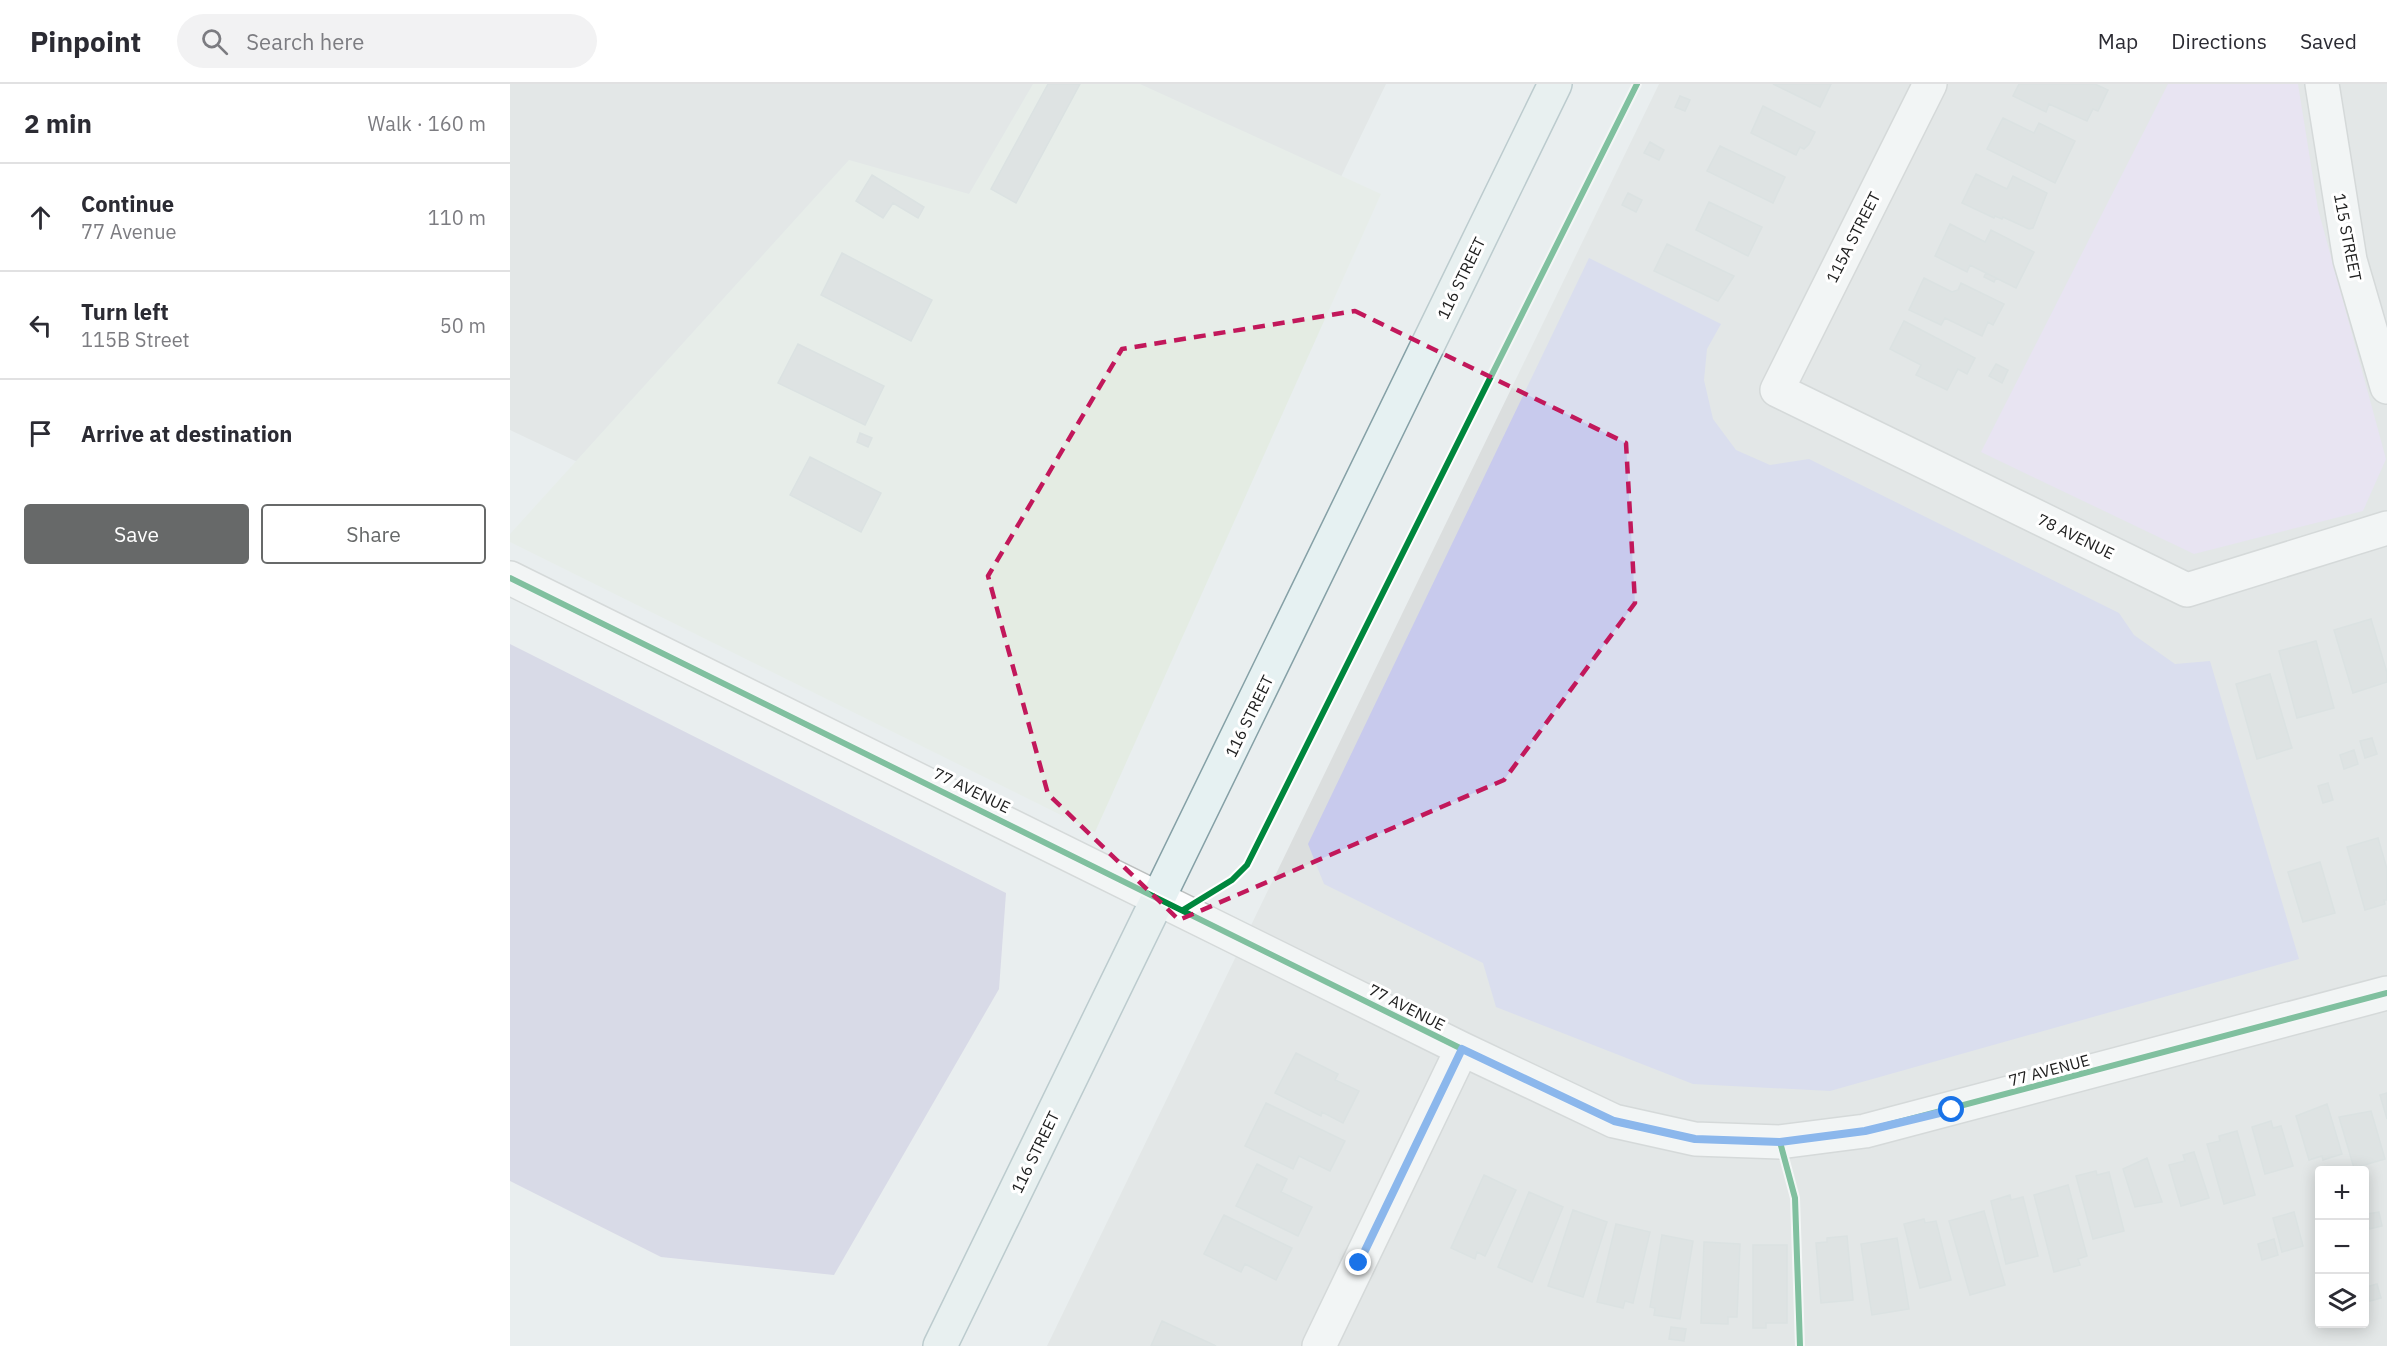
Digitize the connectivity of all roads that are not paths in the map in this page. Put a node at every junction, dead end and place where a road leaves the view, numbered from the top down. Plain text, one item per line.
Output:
1 (1555, 84) edge
2 (1930, 84) edge
3 (2322, 84) edge
4 (2387, 387) edge
5 (1777, 390) joint
6 (2387, 528) edge
7 (510, 578) edge
8 (1160, 898) junction
9 (2387, 993) edge
10 (1462, 1049) junction
11 (940, 1346) edge
12 (1319, 1346) edge

1 - 8 main road, 116 STREET
2 - 5 street, 115A STREET
3 - 4 street, 115 STREET
5 - 6 street, 78 AVENUE
7 - 8 street, 77 AVENUE
8 - 10 street, 77 AVENUE
8 - 11 main road, 116 STREET
9 - 10 street, 77 AVENUE
10 - 12 street

